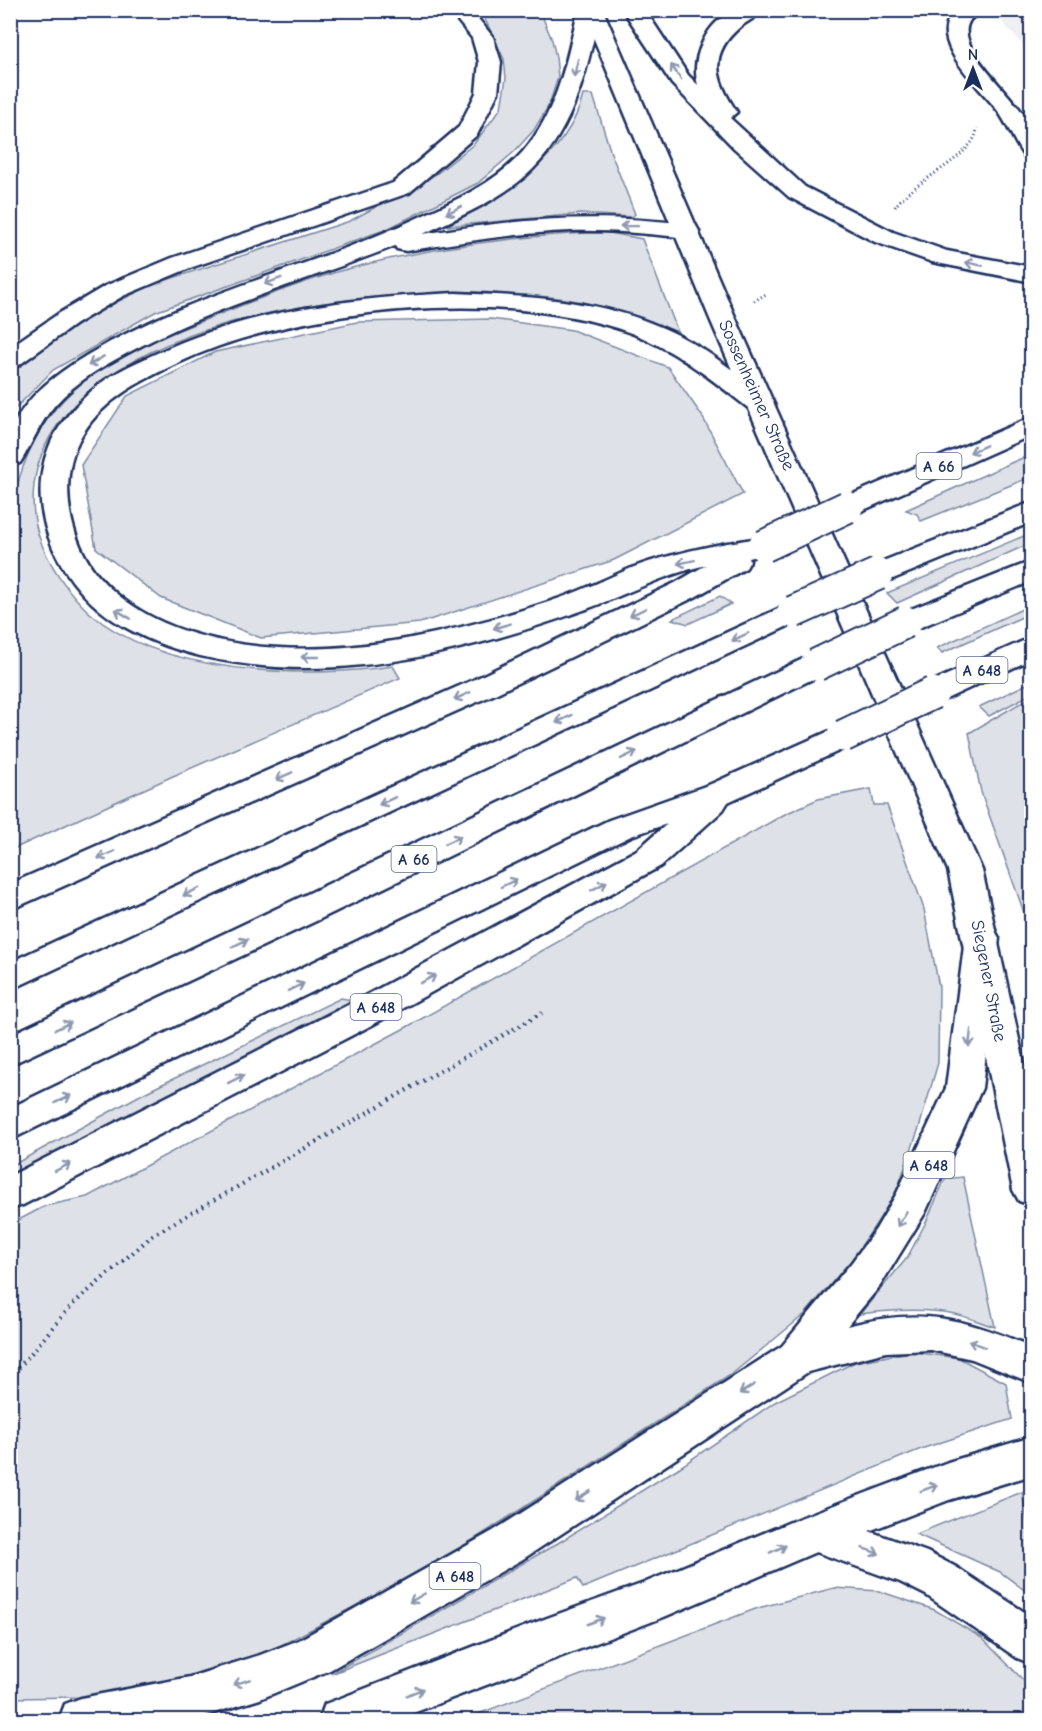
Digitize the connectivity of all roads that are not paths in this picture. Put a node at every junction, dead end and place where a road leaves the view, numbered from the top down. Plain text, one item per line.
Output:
1 (459, 10) edge
2 (590, 10) edge
3 (633, 10) edge
4 (752, 10) edge
5 (970, 10) edge
6 (1032, 151) edge
7 (797, 192) junction
8 (687, 231) junction
9 (364, 251) junction
10 (1032, 275) edge
11 (10, 359) edge
12 (761, 405) junction
13 (1032, 425) edge
14 (10, 457) edge
15 (1032, 511) edge
16 (764, 546) junction
17 (1032, 570) edge
18 (1032, 647) edge
19 (924, 779) joint
20 (722, 792) junction
21 (10, 898) edge
22 (982, 938) junction
23 (10, 977) edge
24 (10, 1051) edge
25 (10, 1125) edge
26 (1032, 1190) edge
27 (10, 1194) edge
28 (796, 1358) junction
29 (1032, 1366) edge
30 (1032, 1456) edge
31 (815, 1532) junction
32 (1032, 1643) edge
33 (81, 1720) edge
34 (341, 1720) edge

1 - 11 main road
2 - 8 main road, Sossenheimer Straße
2 -> 9 main road
7 -> 3 main road
4 - 7 main road
5 - 6 main road
10 -> 7 main road
8 -> 9 main road
8 - 12 main road, Sossenheimer Straße
9 -> 14 main road
16 -> 12 main road
12 - 19 main road, Sossenheimer Straße
13 -> 16 main road, A 66, bridge
15 -> 23 main road, bridge
16 -> 21 main road, A 66
24 -> 17 main road, A 66, bridge
18 - 20 main road, A 648, bridge
19 - 22 main road, Siegener Straße
25 -> 20 main road, A 648
27 -> 20 main road, A 648
22 - 26 main road, Siegener Straße
22 -> 28 main road, A 648
29 -> 28 main road, A 648
28 -> 33 main road, A 648
31 -> 30 main road
31 -> 32 main road
34 -> 31 main road

